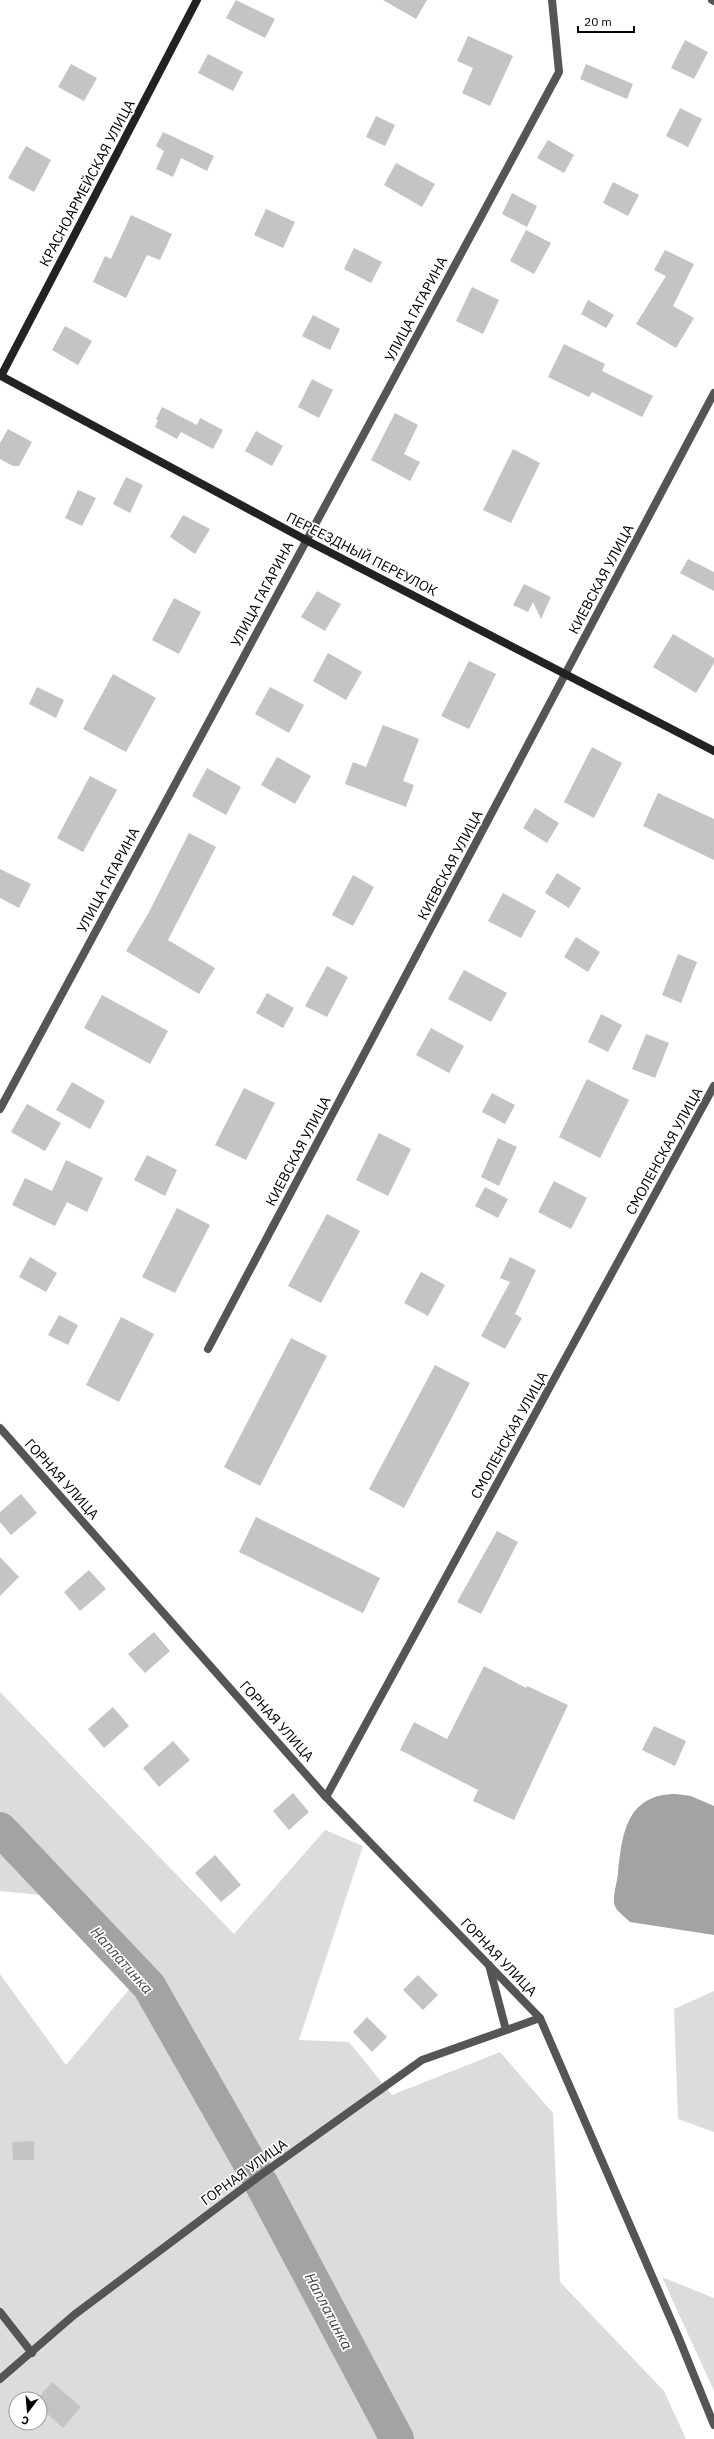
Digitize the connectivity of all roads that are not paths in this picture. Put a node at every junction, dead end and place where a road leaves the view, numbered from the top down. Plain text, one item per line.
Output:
1 (197, 0) edge
2 (552, 0) edge
3 (0, 376) edge
4 (714, 393) edge
5 (306, 540) junction
6 (565, 674) junction
7 (714, 751) edge
8 (714, 1086) edge
9 (0, 1109) edge
10 (208, 1349) dead end
11 (0, 1428) edge
12 (326, 1797) junction
13 (489, 1965) junction
14 (540, 2018) junction
15 (506, 2030) junction
16 (0, 2312) edge
17 (32, 2353) junction
18 (0, 2379) edge
19 (714, 2425) edge

1 - 3 street, КРАСНОАРМЕЙСКАЯ УЛИЦА
2 - 5 street, УЛИЦА ГАГАРИНА
3 - 5 street, ПЕРЕЕЗДНЫЙ ПЕРЕУЛОК
4 - 6 street, КИЕВСКАЯ УЛИЦА
5 - 6 street, ПЕРЕЕЗДНЫЙ ПЕРЕУЛОК
5 - 9 street, УЛИЦА ГАГАРИНА
6 - 7 street, ПЕРЕЕЗДНЫЙ ПЕРЕУЛОК
6 - 10 street, КИЕВСКАЯ УЛИЦА
8 - 12 street, СМОЛЕНСКАЯ УЛИЦА
11 - 12 street, ГОРНАЯ УЛИЦА
12 - 13 street, ГОРНАЯ УЛИЦА
13 - 14 street, ГОРНАЯ УЛИЦА
13 - 15 street
14 - 15 street, ГОРНАЯ УЛИЦА
14 - 19 street
15 - 17 street, ГОРНАЯ УЛИЦА
16 - 17 street
17 - 18 street, ГОРНАЯ УЛИЦА

